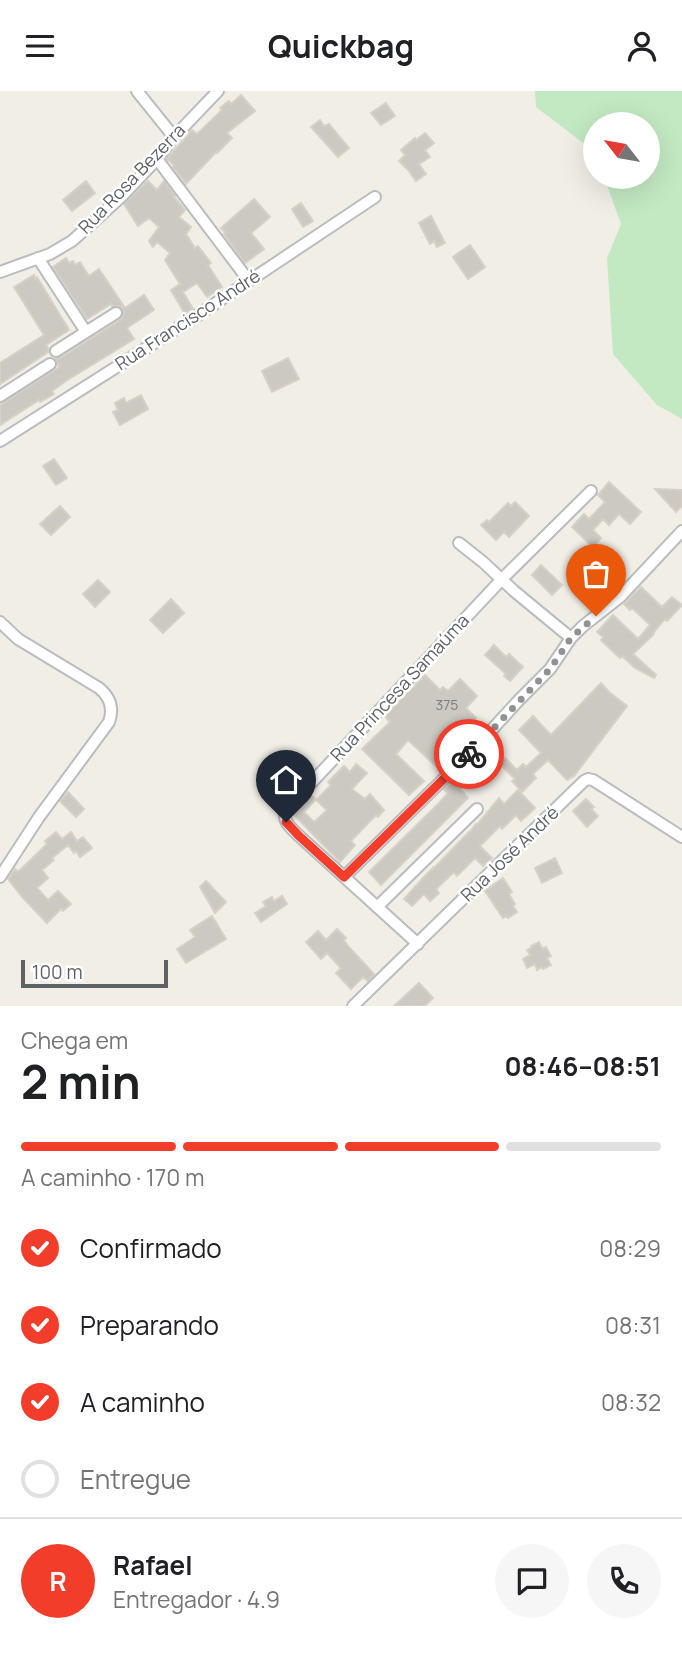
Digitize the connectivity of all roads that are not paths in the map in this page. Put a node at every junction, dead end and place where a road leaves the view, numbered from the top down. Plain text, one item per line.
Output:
1 (137, 91) edge
2 (218, 91) edge
3 (174, 137) junction
4 (157, 159) junction
5 (375, 197) dead end
6 (38, 258) junction
7 (0, 272) edge
8 (249, 281) junction
9 (116, 313) dead end
10 (86, 332) junction
11 (56, 351) dead end
12 (50, 364) dead end
13 (0, 396) edge
14 (0, 440) edge
15 (591, 491) dead end
16 (682, 531) edge
17 (459, 543) dead end
18 (502, 579) junction
19 (0, 622) edge
20 (571, 638) junction
21 (477, 809) dead end
22 (682, 837) edge
23 (0, 877) edge
24 (344, 877) junction
25 (377, 907) junction
26 (418, 944) junction
27 (354, 1006) edge

1 - 3 street
2 - 3 street, Rua Rosa Bezerra
3 - 4 street, Rua Rosa Bezerra
4 - 6 street, Rua Rosa Bezerra
4 - 8 street
5 - 8 street, Rua Francisco André
6 - 7 street, Rua Rosa Bezerra
6 - 10 street
8 - 14 street, Rua Francisco André
9 - 10 street
10 - 11 street
12 - 13 street
15 - 18 street
16 - 20 street
17 - 18 street
18 - 20 street
18 - 24 street, Rua Princesa Samaúma
19 - 23 street
20 - 24 street
21 - 25 street
22 - 26 street, Rua José André
24 - 25 street, Rua Princesa Samaúma
25 - 26 street, Rua Princesa Samaúma
26 - 27 street, Rua José André

